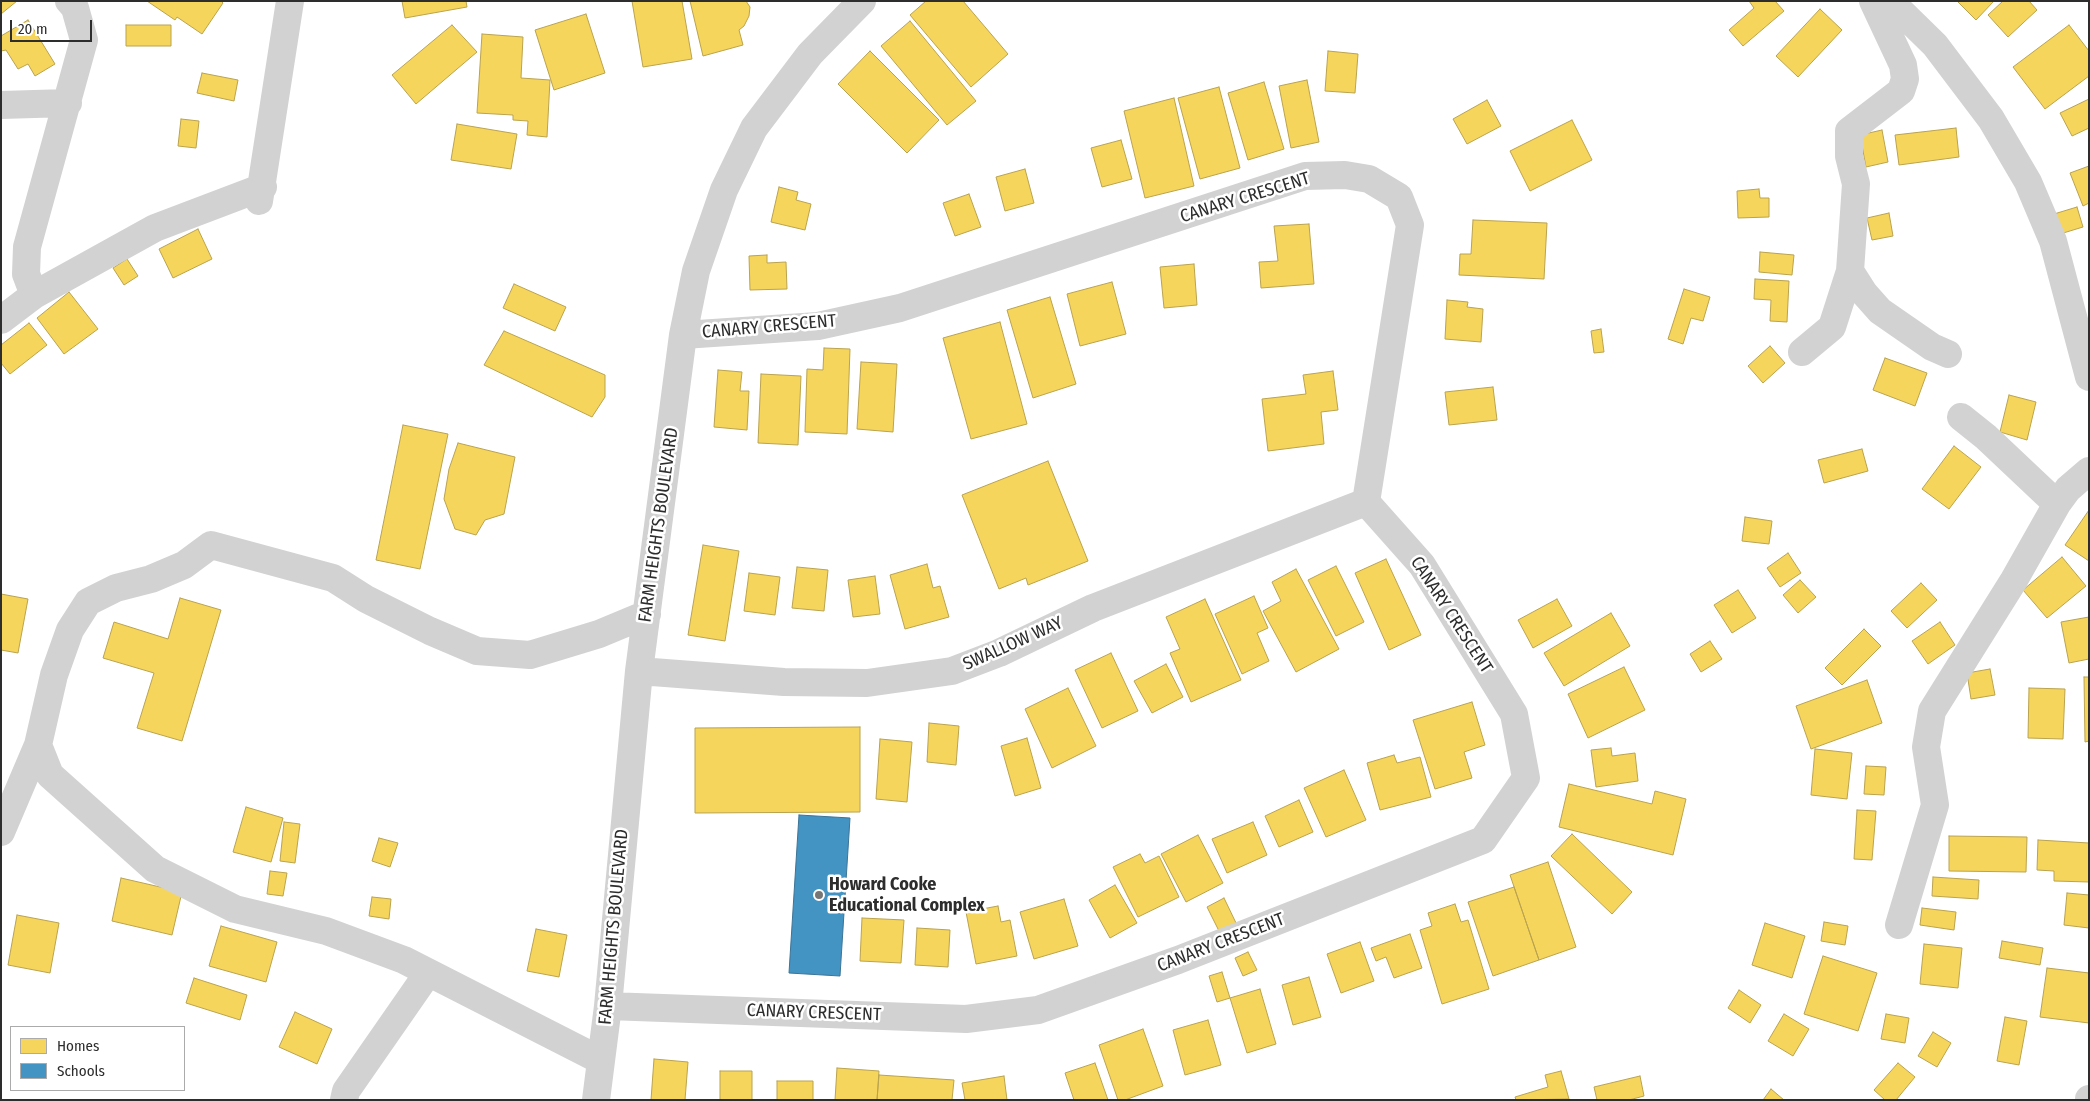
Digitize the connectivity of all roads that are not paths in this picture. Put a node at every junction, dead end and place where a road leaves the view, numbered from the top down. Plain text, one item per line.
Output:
1 (69, 1) edge
2 (290, 1) edge
3 (862, 1) edge
4 (1873, 1) edge
5 (1890, 1) edge
6 (68, 103) junction
7 (1, 105) edge
8 (1850, 271) junction
9 (34, 295) junction
10 (1, 320) edge
11 (683, 335) junction
12 (1802, 352) dead end
13 (1948, 354) dead end
14 (2089, 377) edge
15 (1961, 417) dead end
16 (2089, 471) edge
17 (1366, 502) junction
18 (2057, 504) junction
19 (647, 614) junction
20 (639, 670) junction
21 (38, 745) junction
22 (1, 832) edge
23 (1899, 925) dead end
24 (428, 973) junction
25 (608, 1006) junction
26 (600, 1060) junction
27 (344, 1100) edge
28 (596, 1100) edge

1 - 6 street
2 - 9 street
3 - 11 street, FARM HEIGHTS BOULEVARD
4 - 8 street
5 - 14 street
6 - 7 street
6 - 9 street
8 - 12 street
8 - 13 street
9 - 10 street
11 - 17 street, CANARY CRESCENT
11 - 19 street, FARM HEIGHTS BOULEVARD
15 - 18 street
16 - 18 street
17 - 20 street, SWALLOW WAY
17 - 25 street, CANARY CRESCENT
18 - 23 street
19 - 20 street, FARM HEIGHTS BOULEVARD
19 - 21 street
20 - 25 street, FARM HEIGHTS BOULEVARD
21 - 22 street
21 - 24 street
24 - 26 street
24 - 27 street
25 - 26 street, FARM HEIGHTS BOULEVARD
26 - 28 street, FARM HEIGHTS BOULEVARD

